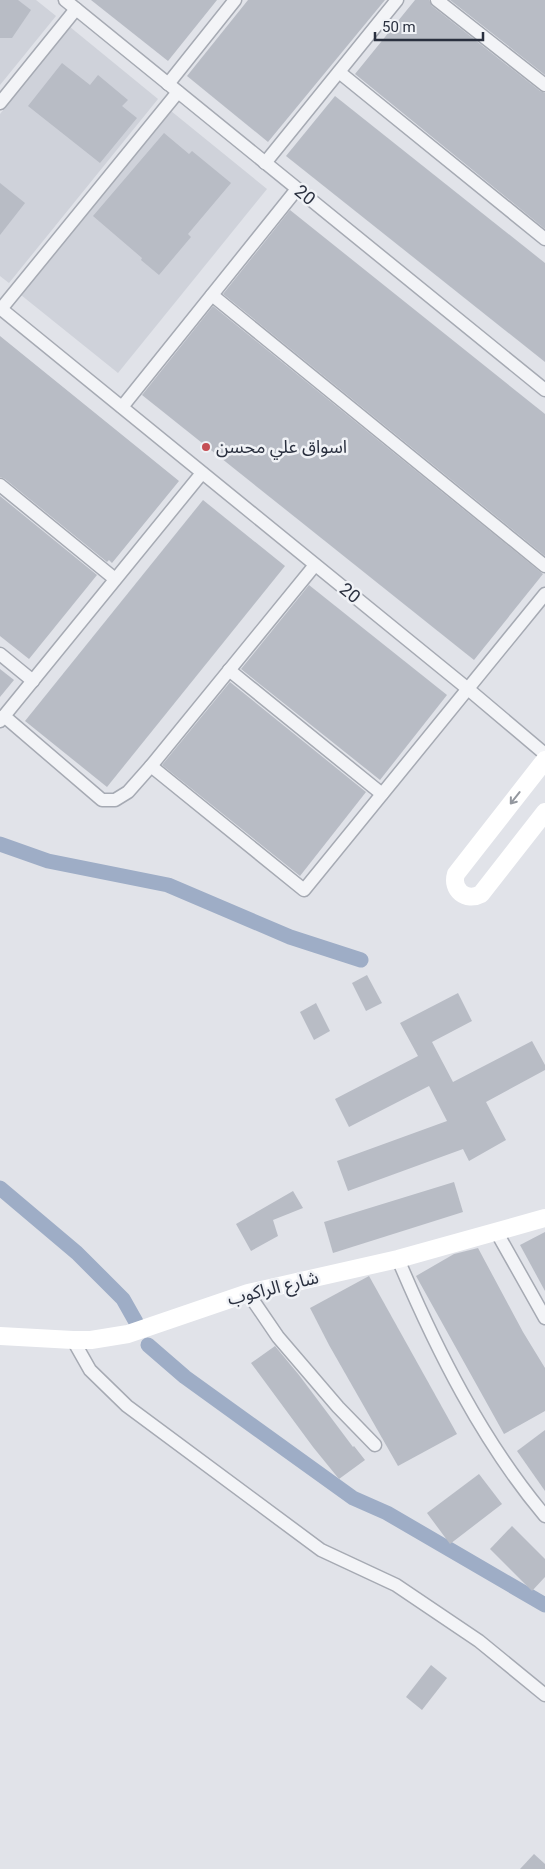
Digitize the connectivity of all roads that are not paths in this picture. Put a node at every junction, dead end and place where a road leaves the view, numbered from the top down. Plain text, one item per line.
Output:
1 (65, 0) edge
2 (396, 0) edge
3 (437, 0) edge
4 (234, 1) edge
5 (76, 9) junction
6 (339, 72) junction
7 (545, 85) edge
8 (173, 88) junction
9 (0, 103) edge
10 (266, 163) junction
11 (297, 189) junction
12 (545, 239) edge
13 (212, 295) junction
14 (0, 308) edge
15 (545, 390) edge
16 (122, 407) junction
17 (202, 473) junction
18 (0, 485) edge
19 (315, 565) junction
20 (545, 566) edge
21 (115, 579) junction
22 (545, 594) edge
23 (0, 654) edge
24 (229, 670) junction
25 (32, 681) junction
26 (468, 689) junction
27 (2, 718) edge
28 (545, 754) edge
29 (545, 760) edge
30 (151, 766) junction
31 (382, 794) junction
32 (545, 812) edge
33 (545, 1218) edge
34 (496, 1231) junction
35 (398, 1259) junction
36 (248, 1293) junction
37 (545, 1318) edge
38 (0, 1336) edge
39 (73, 1340) junction
40 (375, 1445) dead end
41 (545, 1516) edge
42 (545, 1694) edge

1 - 5 street, 20
2 - 6 street
3 - 7 street
4 - 8 street
5 - 8 street, 20
5 - 9 street
6 - 10 street
6 - 12 street
8 - 10 street, 20
8 - 14 street
10 - 11 street, 20
11 - 13 street
11 - 15 street, 20
13 - 16 street
13 - 20 street
14 - 16 street, 20
16 - 17 street, 20
17 - 19 street, 20
17 - 21 street
18 - 21 street
19 - 24 street
19 - 26 street, 20
21 - 25 street
22 - 26 street
23 - 25 street
24 - 30 street
24 - 31 street
25 - 27 street
26 - 28 street, 20
26 - 31 street
27 - 30 street
29 -> 32 street
30 - 31 street
33 - 34 street, شارع الراكوب
34 - 35 street, شارع الراكوب
34 - 37 street
35 - 36 street, شارع الراكوب
35 - 41 street
36 - 39 street, شارع الراكوب
36 - 40 street
38 - 39 street, شارع الراكوب
39 - 42 street

